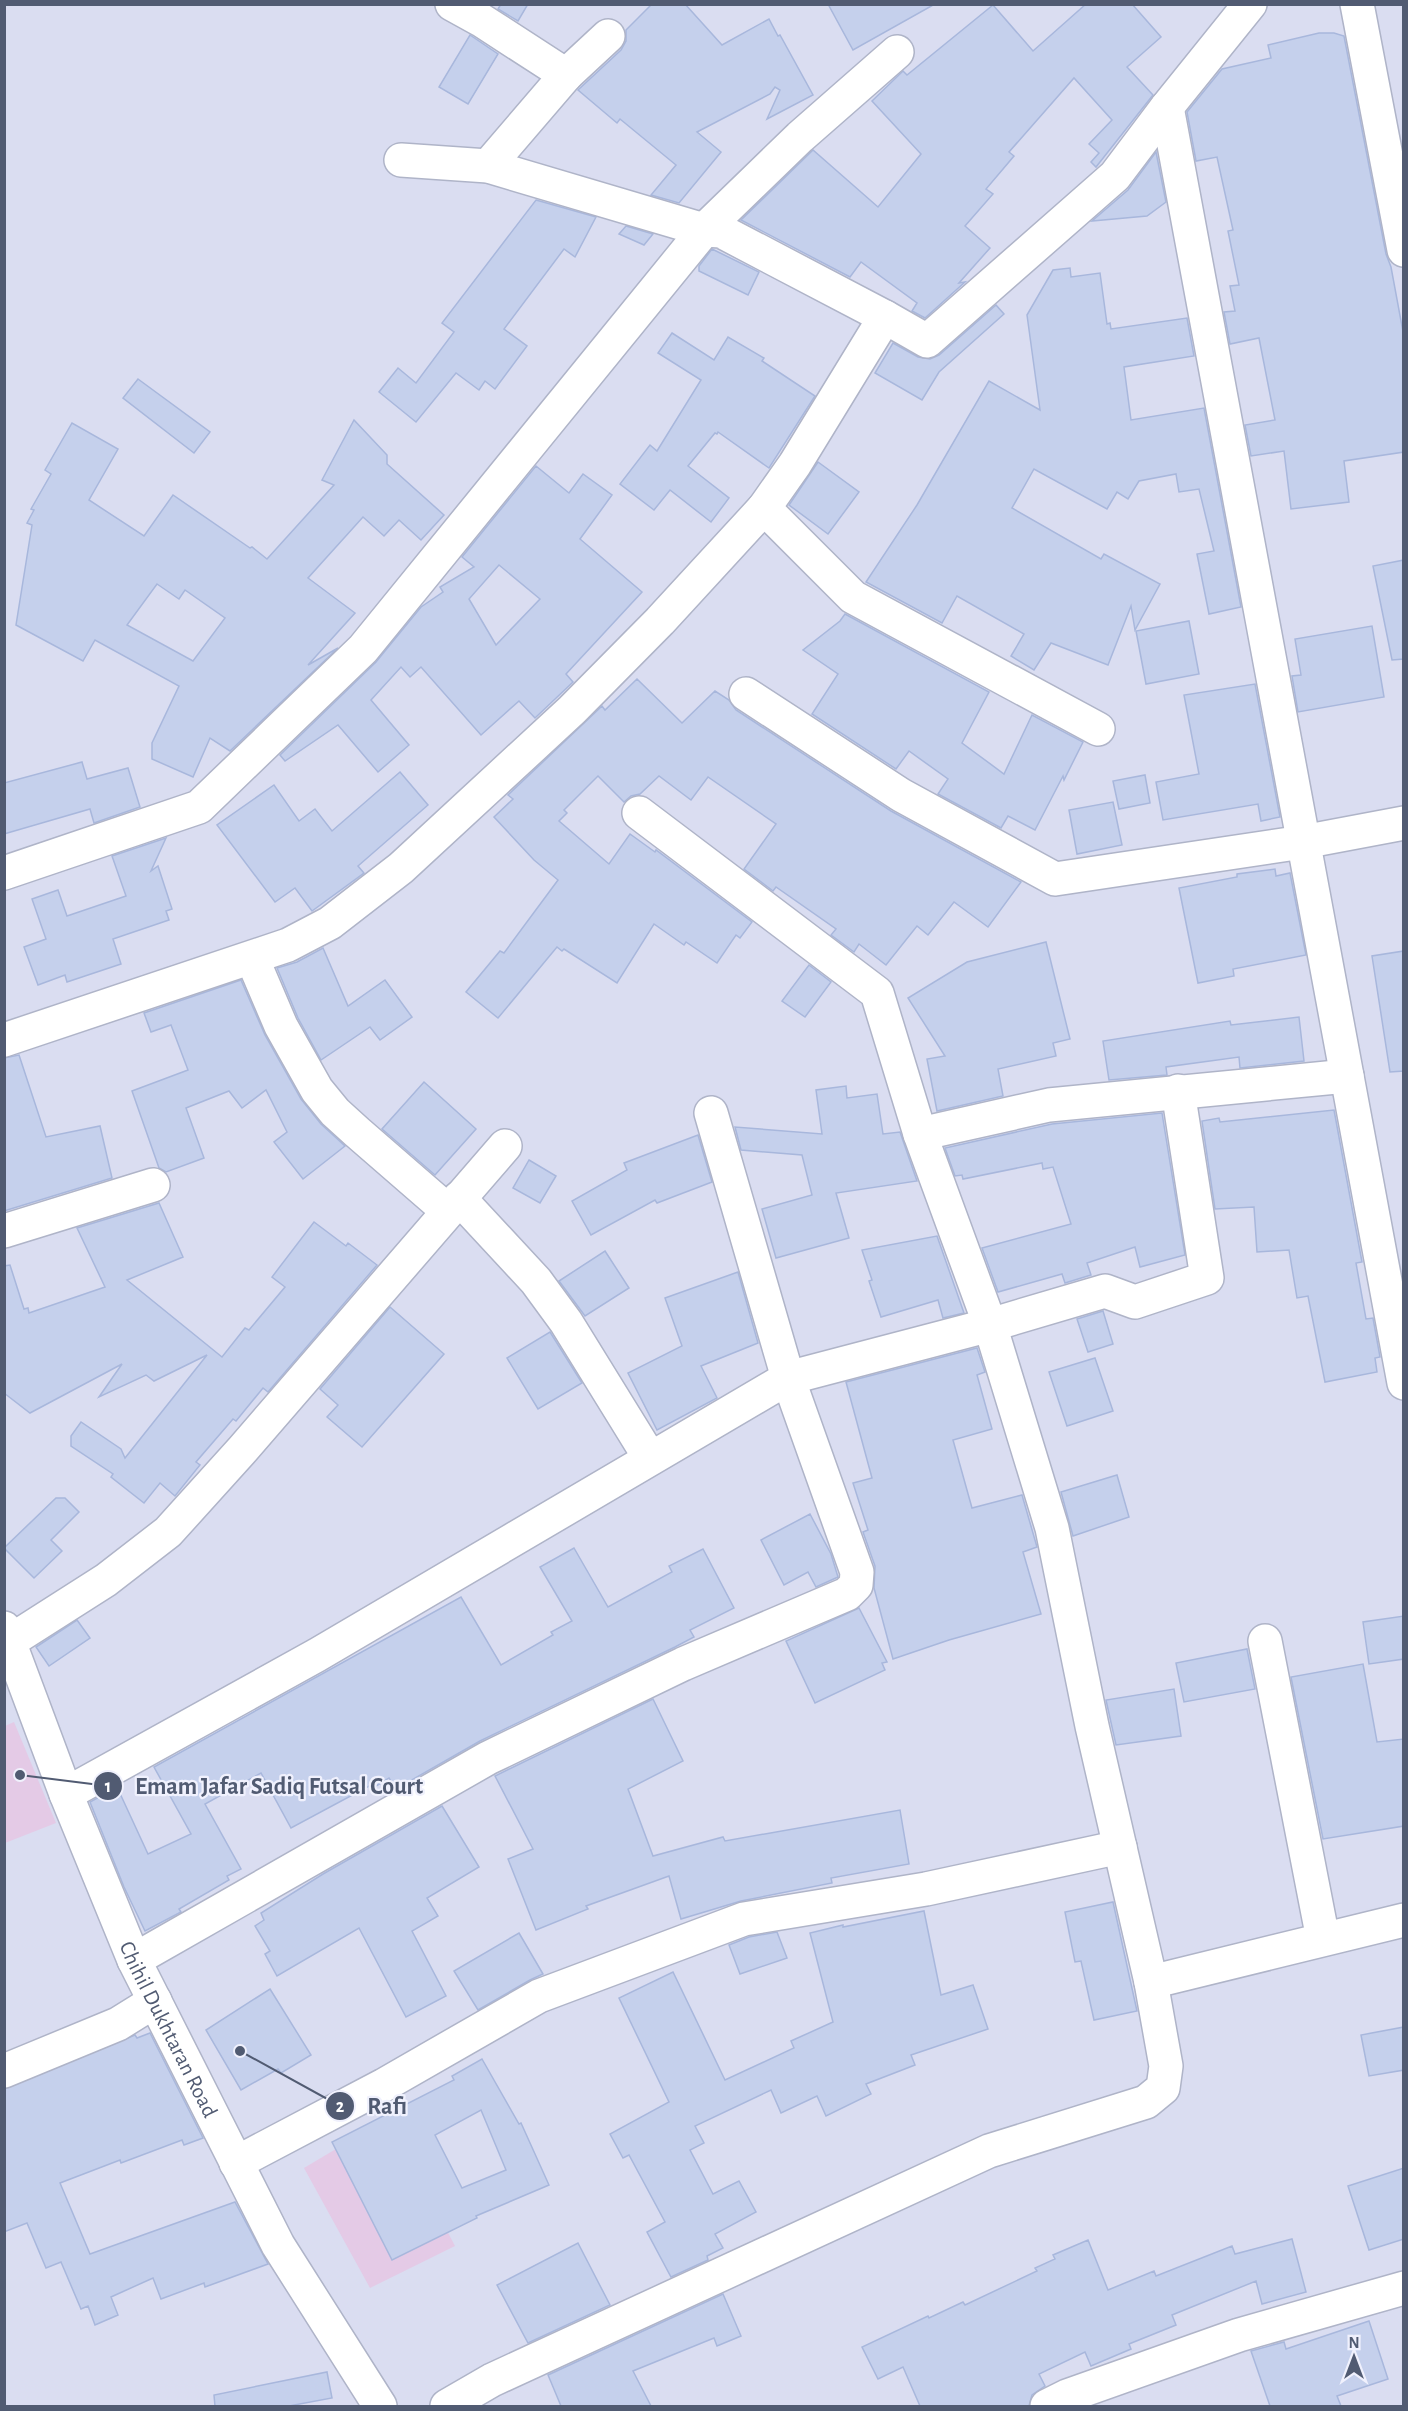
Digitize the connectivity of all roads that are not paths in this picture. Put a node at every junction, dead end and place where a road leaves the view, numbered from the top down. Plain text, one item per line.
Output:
1 (452, 4) edge
2 (1250, 4) edge
3 (1356, 4) edge
4 (486, 12) edge
5 (608, 36) dead end
6 (897, 52) dead end
7 (566, 75) junction
8 (1167, 107) junction
9 (401, 160) dead end
10 (488, 166) junction
11 (704, 230) junction
12 (1404, 250) edge
13 (885, 317) junction
14 (764, 508) junction
15 (746, 694) dead end
16 (1098, 729) dead end
17 (639, 813) dead end
18 (1404, 823) edge
19 (1303, 842) junction
20 (4, 873) edge
21 (252, 958) junction
22 (4, 1040) edge
23 (1347, 1076) junction
24 (1178, 1091) junction
25 (711, 1113) dead end
26 (920, 1134) junction
27 (505, 1146) dead end
28 (153, 1185) dead end
29 (454, 1204) junction
30 (4, 1231) edge
31 (990, 1325) junction
32 (788, 1378) junction
33 (1404, 1383) edge
34 (650, 1458) junction
35 (6, 1638) edge
36 (1265, 1641) dead end
37 (66, 1794) junction
38 (1120, 1847) junction
39 (1404, 1920) edge
40 (1323, 1940) junction
41 (135, 1960) junction
42 (1151, 1982) junction
43 (155, 2001) junction
44 (4, 2071) edge
45 (236, 2163) junction
46 (1404, 2288) edge
47 (380, 2406) edge
48 (447, 2406) edge
49 (1047, 2406) edge

1 - 4 street
2 - 8 street
3 - 12 street
4 - 7 street
5 - 7 street
6 - 11 street
7 - 10 street
8 - 13 street
8 - 19 street
9 - 10 street
10 - 11 street
11 - 13 street
11 - 20 street
13 - 14 street
14 - 16 street
14 - 21 street
15 - 19 street
17 - 26 street
18 - 19 street
19 - 23 street
21 - 22 street
21 - 29 street
23 - 24 street
23 - 33 street
24 - 26 street
24 - 31 street
25 - 32 street
26 - 31 street
27 - 29 street
28 - 30 street
29 - 34 street
29 - 35 street
31 - 32 street
31 - 38 street
32 - 34 street
32 - 41 street
34 - 37 street
35 - 37 street, Chihil Dukhtaran Road
36 - 40 street
37 - 41 street, Chihil Dukhtaran Road
38 - 42 street
38 - 45 street
39 - 40 street
40 - 42 street
41 - 43 street, Chihil Dukhtaran Road
42 - 48 street
43 - 44 street
43 - 45 street, Chihil Dukhtaran Road
45 - 47 street, Chihil Dukhtaran Road
46 - 49 street

